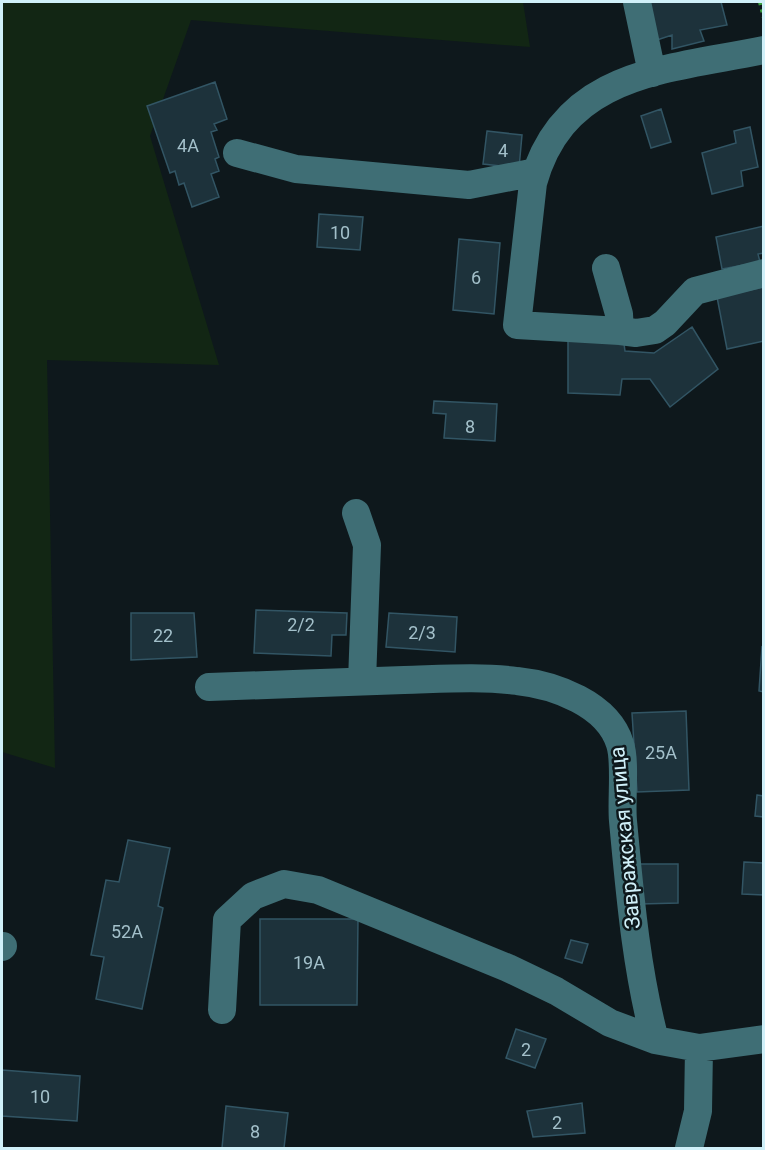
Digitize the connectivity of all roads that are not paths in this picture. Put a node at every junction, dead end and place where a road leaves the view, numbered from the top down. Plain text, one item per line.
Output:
1 (637, 2) edge
2 (764, 50) edge
3 (652, 73) junction
4 (237, 153) dead end
5 (536, 172) junction
6 (606, 268) dead end
7 (764, 273) edge
8 (620, 331) junction
9 (356, 513) dead end
10 (362, 681) junction
11 (209, 687) dead end
12 (222, 1010) dead end
13 (764, 1039) edge
14 (655, 1040) junction
15 (699, 1048) junction
16 (690, 1149) edge

1 - 3 street
2 - 3 street
3 - 5 street
4 - 5 street
5 - 8 street
6 - 8 street
7 - 8 street
9 - 10 street
10 - 11 street, Завражская улица
10 - 14 street, Завражская улица
12 - 14 street
13 - 15 street
14 - 15 street
15 - 16 street

